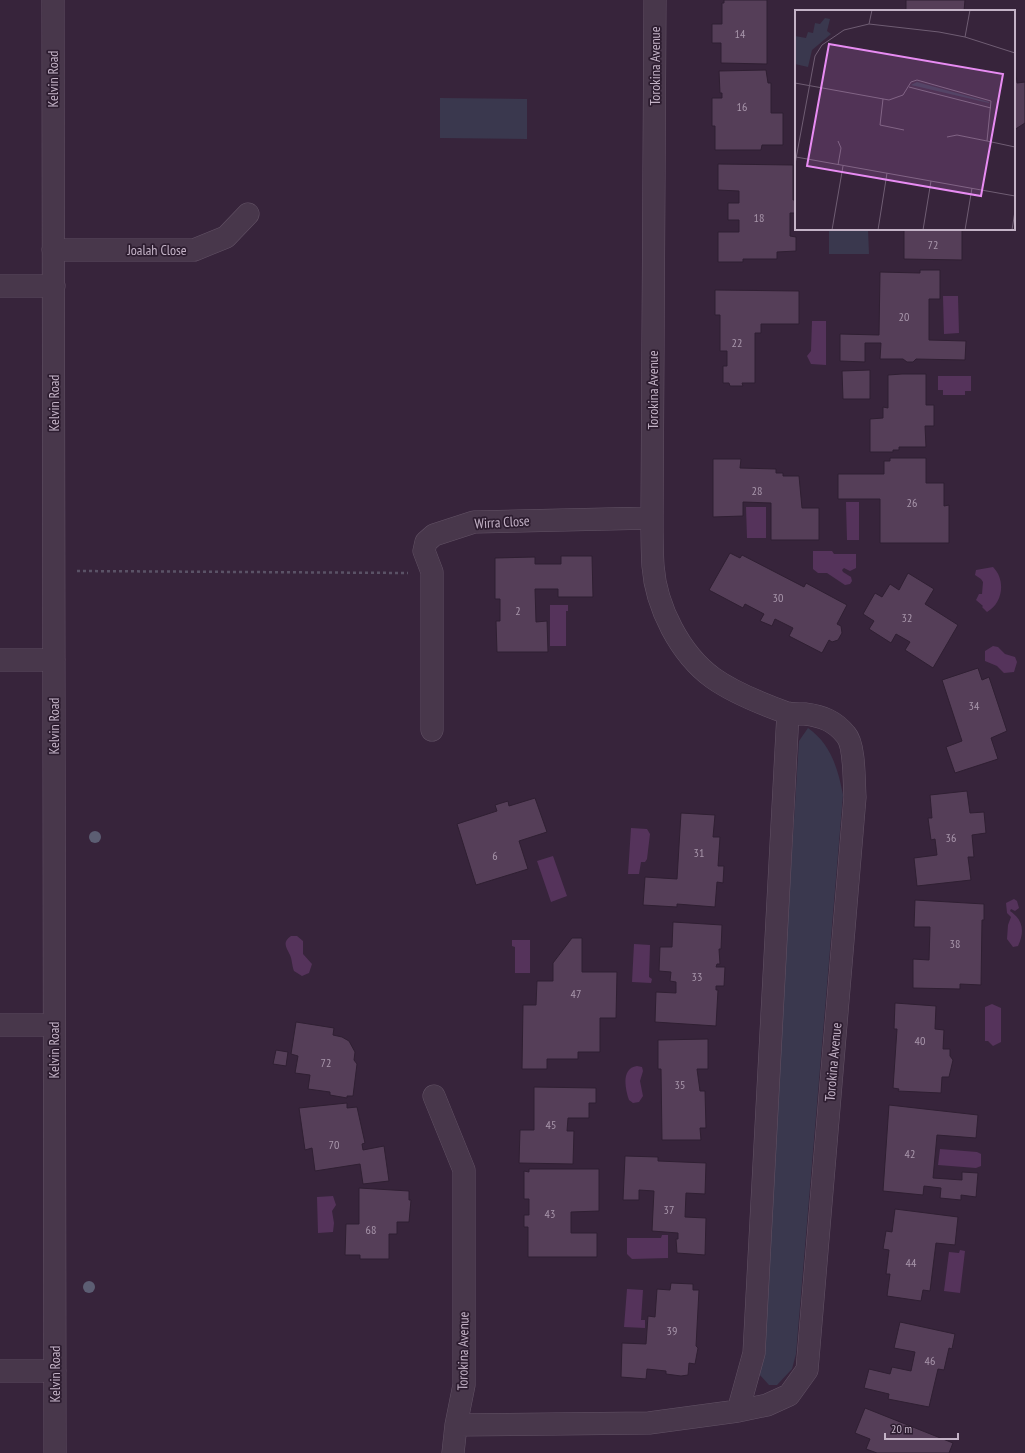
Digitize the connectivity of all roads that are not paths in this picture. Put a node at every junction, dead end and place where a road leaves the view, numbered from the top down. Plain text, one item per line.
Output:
1 (53, 0) edge
2 (655, 0) edge
3 (248, 214) dead end
4 (53, 250) junction
5 (0, 286) edge
6 (54, 286) junction
7 (652, 518) junction
8 (0, 660) edge
9 (54, 660) junction
10 (788, 713) junction
11 (432, 730) dead end
12 (0, 1025) edge
13 (54, 1025) junction
14 (434, 1096) dead end
15 (0, 1371) edge
16 (55, 1371) junction
17 (738, 1411) junction
18 (456, 1425) junction
19 (55, 1453) edge
20 (453, 1453) edge

1 - 4 street, Kelvin Road
2 - 7 street, Torokina Avenue
3 - 4 street, Joalah Close
4 - 6 street, Kelvin Road
5 - 6 street
6 - 9 street, Kelvin Road
7 - 10 street, Torokina Avenue
7 - 11 street, Wirra Close
8 - 9 street
9 - 13 street, Kelvin Road
10 - 17 street
10 - 17 street, Torokina Avenue
12 - 13 street
13 - 16 street, Kelvin Road
14 - 18 street, Torokina Avenue
15 - 16 street
16 - 19 street, Kelvin Road
17 - 18 street, Torokina Avenue
18 - 20 street

